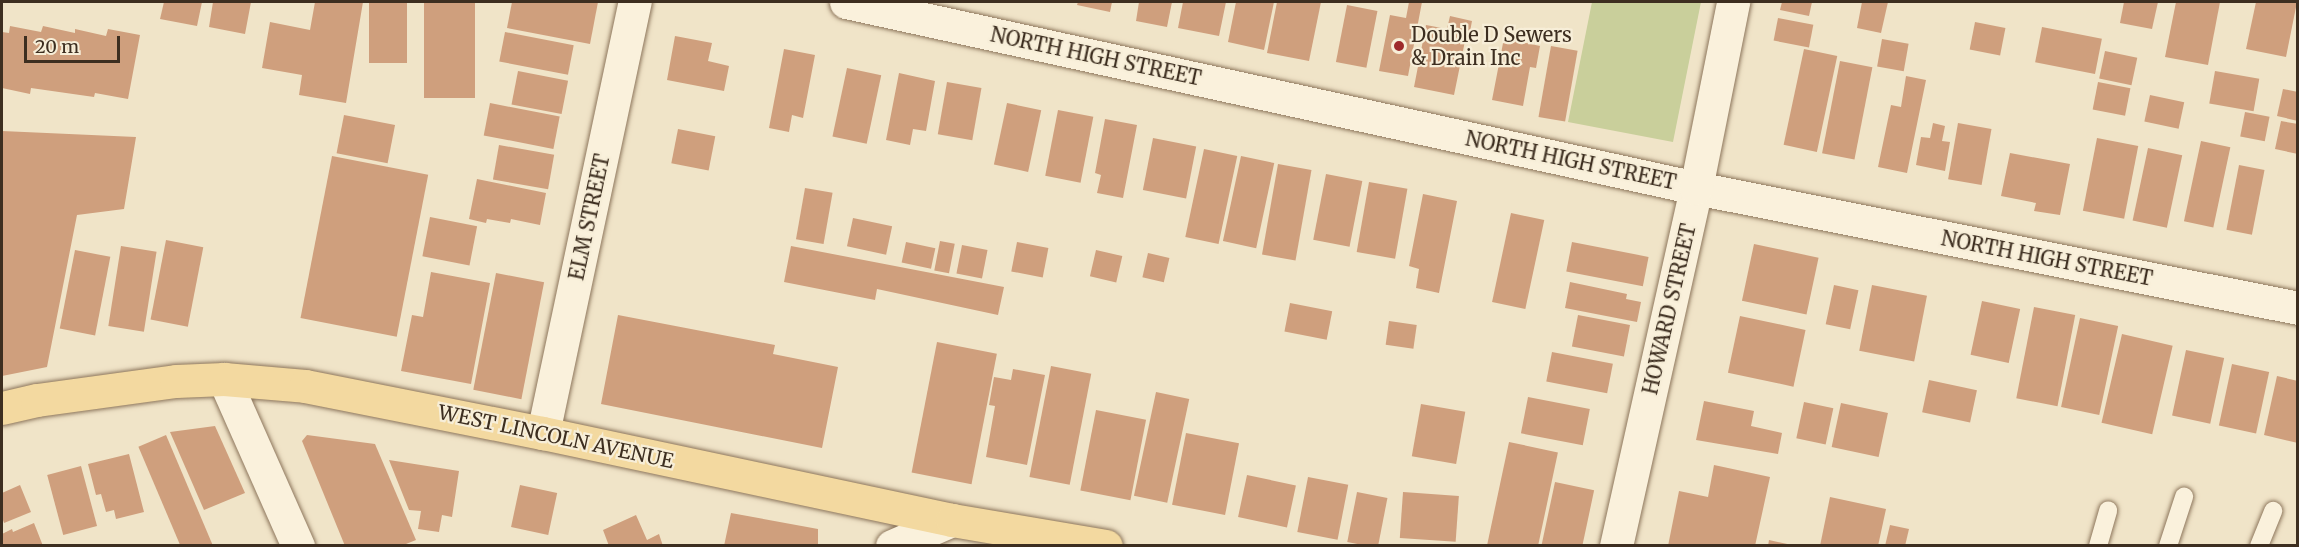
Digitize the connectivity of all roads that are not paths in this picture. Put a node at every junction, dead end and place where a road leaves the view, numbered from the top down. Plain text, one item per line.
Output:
1 (635, 2) edge
2 (846, 2) edge
3 (1733, 2) edge
4 (1696, 188) junction
5 (2298, 308) edge
6 (224, 379) junction
7 (2, 408) edge
8 (543, 433) junction
9 (2184, 498) dead end
10 (2108, 510) dead end
11 (2272, 511) dead end
12 (952, 520) junction
13 (298, 546) edge
14 (892, 546) edge
15 (1106, 546) edge
16 (1616, 546) edge
17 (2098, 546) edge
18 (2168, 546) edge
19 (2259, 546) edge

1 - 8 street, ELM STREET
2 - 4 street, NORTH HIGH STREET
3 - 4 street, HOWARD STREET
4 - 5 street, NORTH HIGH STREET
4 - 16 street, HOWARD STREET
6 - 7 main road, WEST LINCOLN AVENUE
6 - 8 main road, WEST LINCOLN AVENUE
6 - 13 street
8 - 12 main road, WEST LINCOLN AVENUE
9 - 18 lane
10 - 17 lane
11 - 19 lane
12 - 14 street
12 - 15 main road, WEST LINCOLN AVENUE

